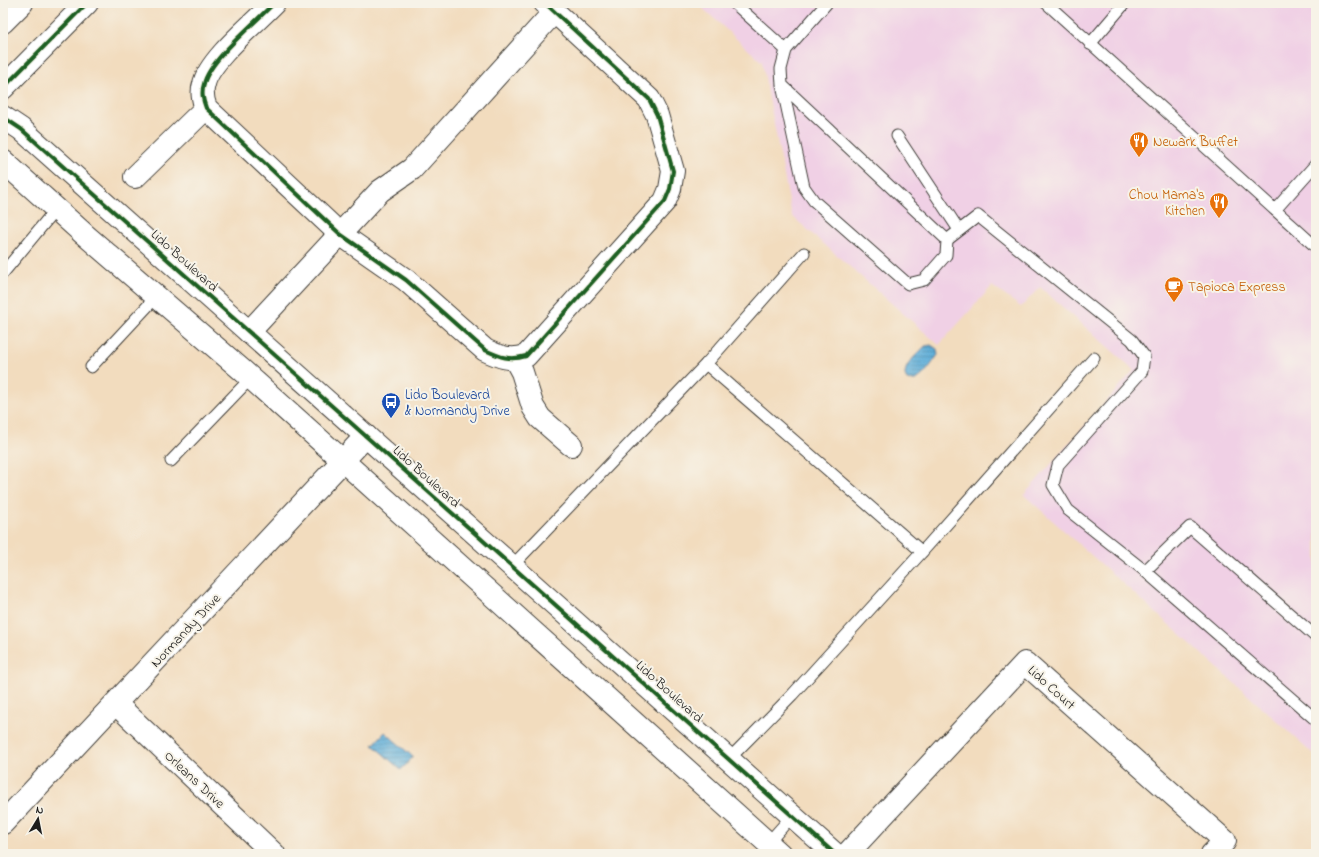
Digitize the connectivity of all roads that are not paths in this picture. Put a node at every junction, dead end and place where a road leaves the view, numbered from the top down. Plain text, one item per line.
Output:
1 (22, 3) edge
2 (87, 3) edge
3 (274, 3) edge
4 (734, 3) edge
5 (827, 3) edge
6 (1046, 3) edge
7 (1125, 3) edge
8 (550, 8) edge
9 (3, 22) edge
10 (1090, 44) junction
11 (786, 50) junction
12 (782, 85) junction
13 (3, 88) edge
14 (206, 108) junction
15 (3, 117) edge
16 (897, 136) dead end
17 (3, 162) edge
18 (1316, 164) edge
19 (135, 177) dead end
20 (56, 209) junction
21 (1275, 210) junction
22 (959, 230) junction
23 (340, 234) junction
24 (947, 240) junction
25 (1316, 247) edge
26 (804, 254) dead end
27 (3, 273) edge
28 (157, 296) junction
29 (249, 332) junction
30 (1094, 358) dead end
31 (515, 359) junction
32 (706, 364) junction
33 (91, 367) dead end
34 (251, 378) junction
35 (366, 436) junction
36 (571, 445) dead end
37 (171, 461) dead end
38 (343, 461) junction
39 (922, 552) junction
40 (512, 566) junction
41 (1145, 571) junction
42 (1316, 637) edge
43 (116, 704) junction
44 (1316, 720) edge
45 (729, 759) junction
46 (792, 816) junction
47 (3, 823) edge
48 (774, 848) edge
49 (274, 854) edge
50 (835, 854) edge
51 (847, 854) edge
52 (1212, 854) edge

1 - 9 street
2 - 13 street
3 - 14 street
4 - 11 lane
5 - 11 lane
6 - 10 lane
7 - 10 lane
8 - 23 street
8 - 31 street
10 - 21 lane
11 - 12 lane
12 - 24 lane
12 - 24 lane
14 - 19 street
14 - 23 street
15 - 29 street, Lido Boulevard
16 - 22 lane
17 - 20 street
18 - 21 lane
20 - 27 lane
20 - 28 street
21 - 25 lane
22 - 24 lane
22 - 41 lane
23 - 29 street
23 - 31 street
26 - 32 lane
28 - 33 lane
28 - 34 street
29 - 35 street, Lido Boulevard
30 - 39 lane
31 - 36 street
32 - 39 lane
32 - 40 lane
34 - 37 lane
34 - 38 street
35 - 38 street, Normandy Drive
35 - 40 street, Lido Boulevard
38 - 43 street, Normandy Drive
38 - 48 street
39 - 45 lane
40 - 45 street, Lido Boulevard
41 - 42 lane
41 - 44 lane
43 - 47 street, Normandy Drive
43 - 49 street, Orleans Drive
45 - 46 street, Lido Boulevard
46 - 48 lane
46 - 50 street, Lido Boulevard
51 - 52 street, Lido Court

